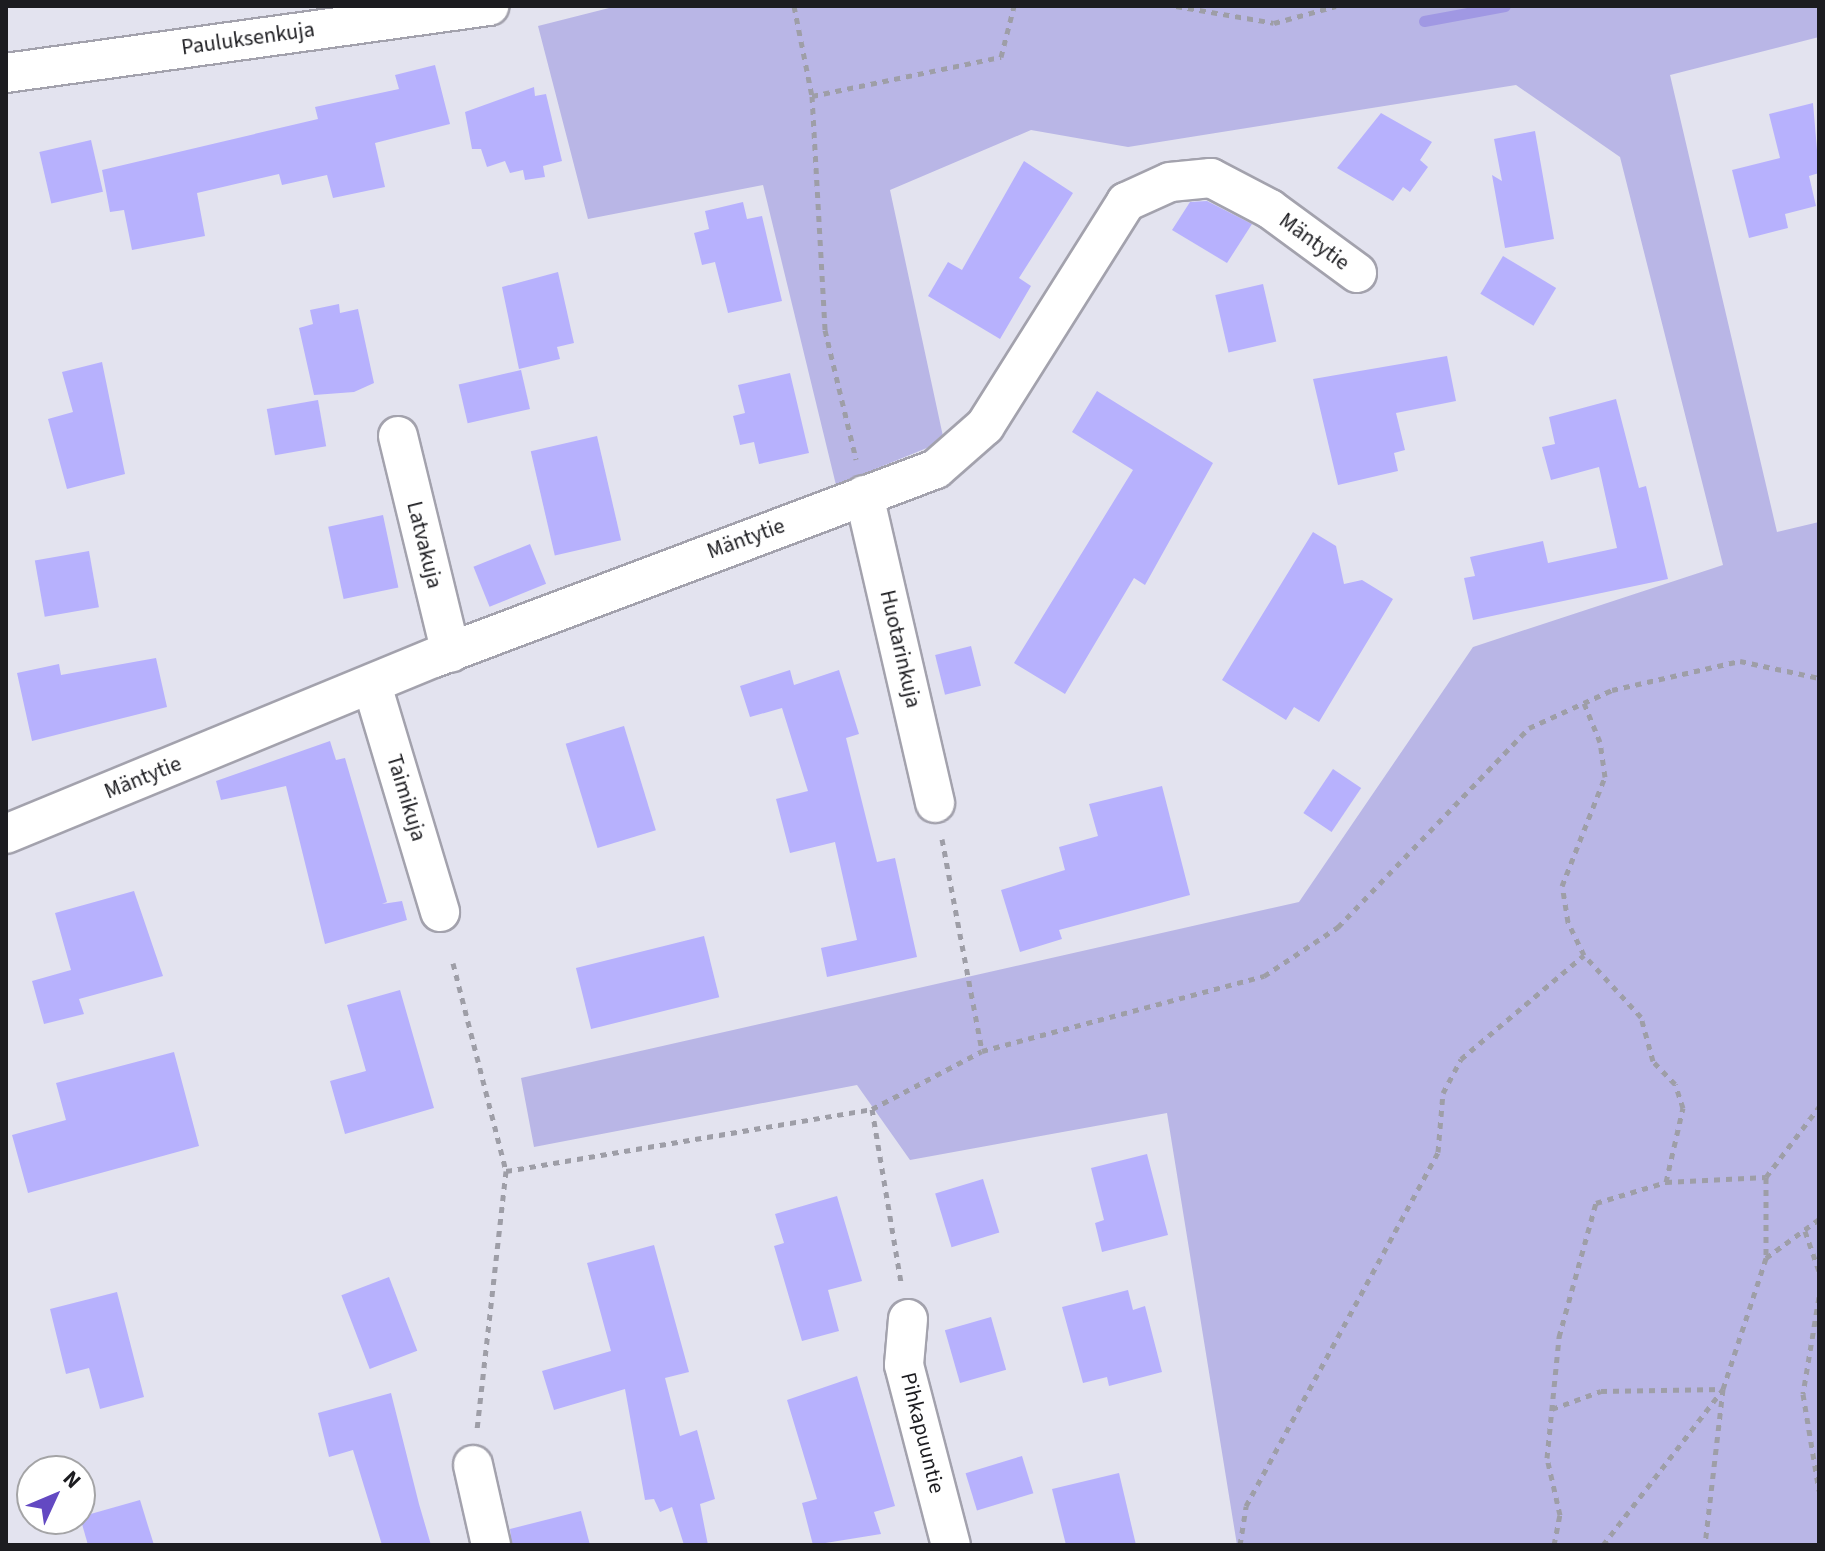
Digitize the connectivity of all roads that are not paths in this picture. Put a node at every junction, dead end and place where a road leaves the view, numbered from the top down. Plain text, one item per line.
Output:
1 (489, 6) edge
2 (6, 73) edge
3 (1357, 273) dead end
4 (398, 436) dead end
5 (864, 495) junction
6 (451, 653) junction
7 (372, 685) junction
8 (935, 803) road end
9 (6, 834) edge
10 (440, 912) dead end
11 (908, 1319) road end
12 (473, 1465) road end
13 (491, 1545) edge
14 (951, 1545) edge

1 - 2 street, Pauluksenkuja
3 - 5 street, Mäntytie
4 - 6 street, Latvakuja
5 - 6 street, Mäntytie
5 - 8 street, Huotarinkuja
6 - 7 street, Mäntytie
7 - 9 street, Mäntytie
7 - 10 street, Taimikuja
11 - 14 street, Pihkapuuntie
12 - 13 street

